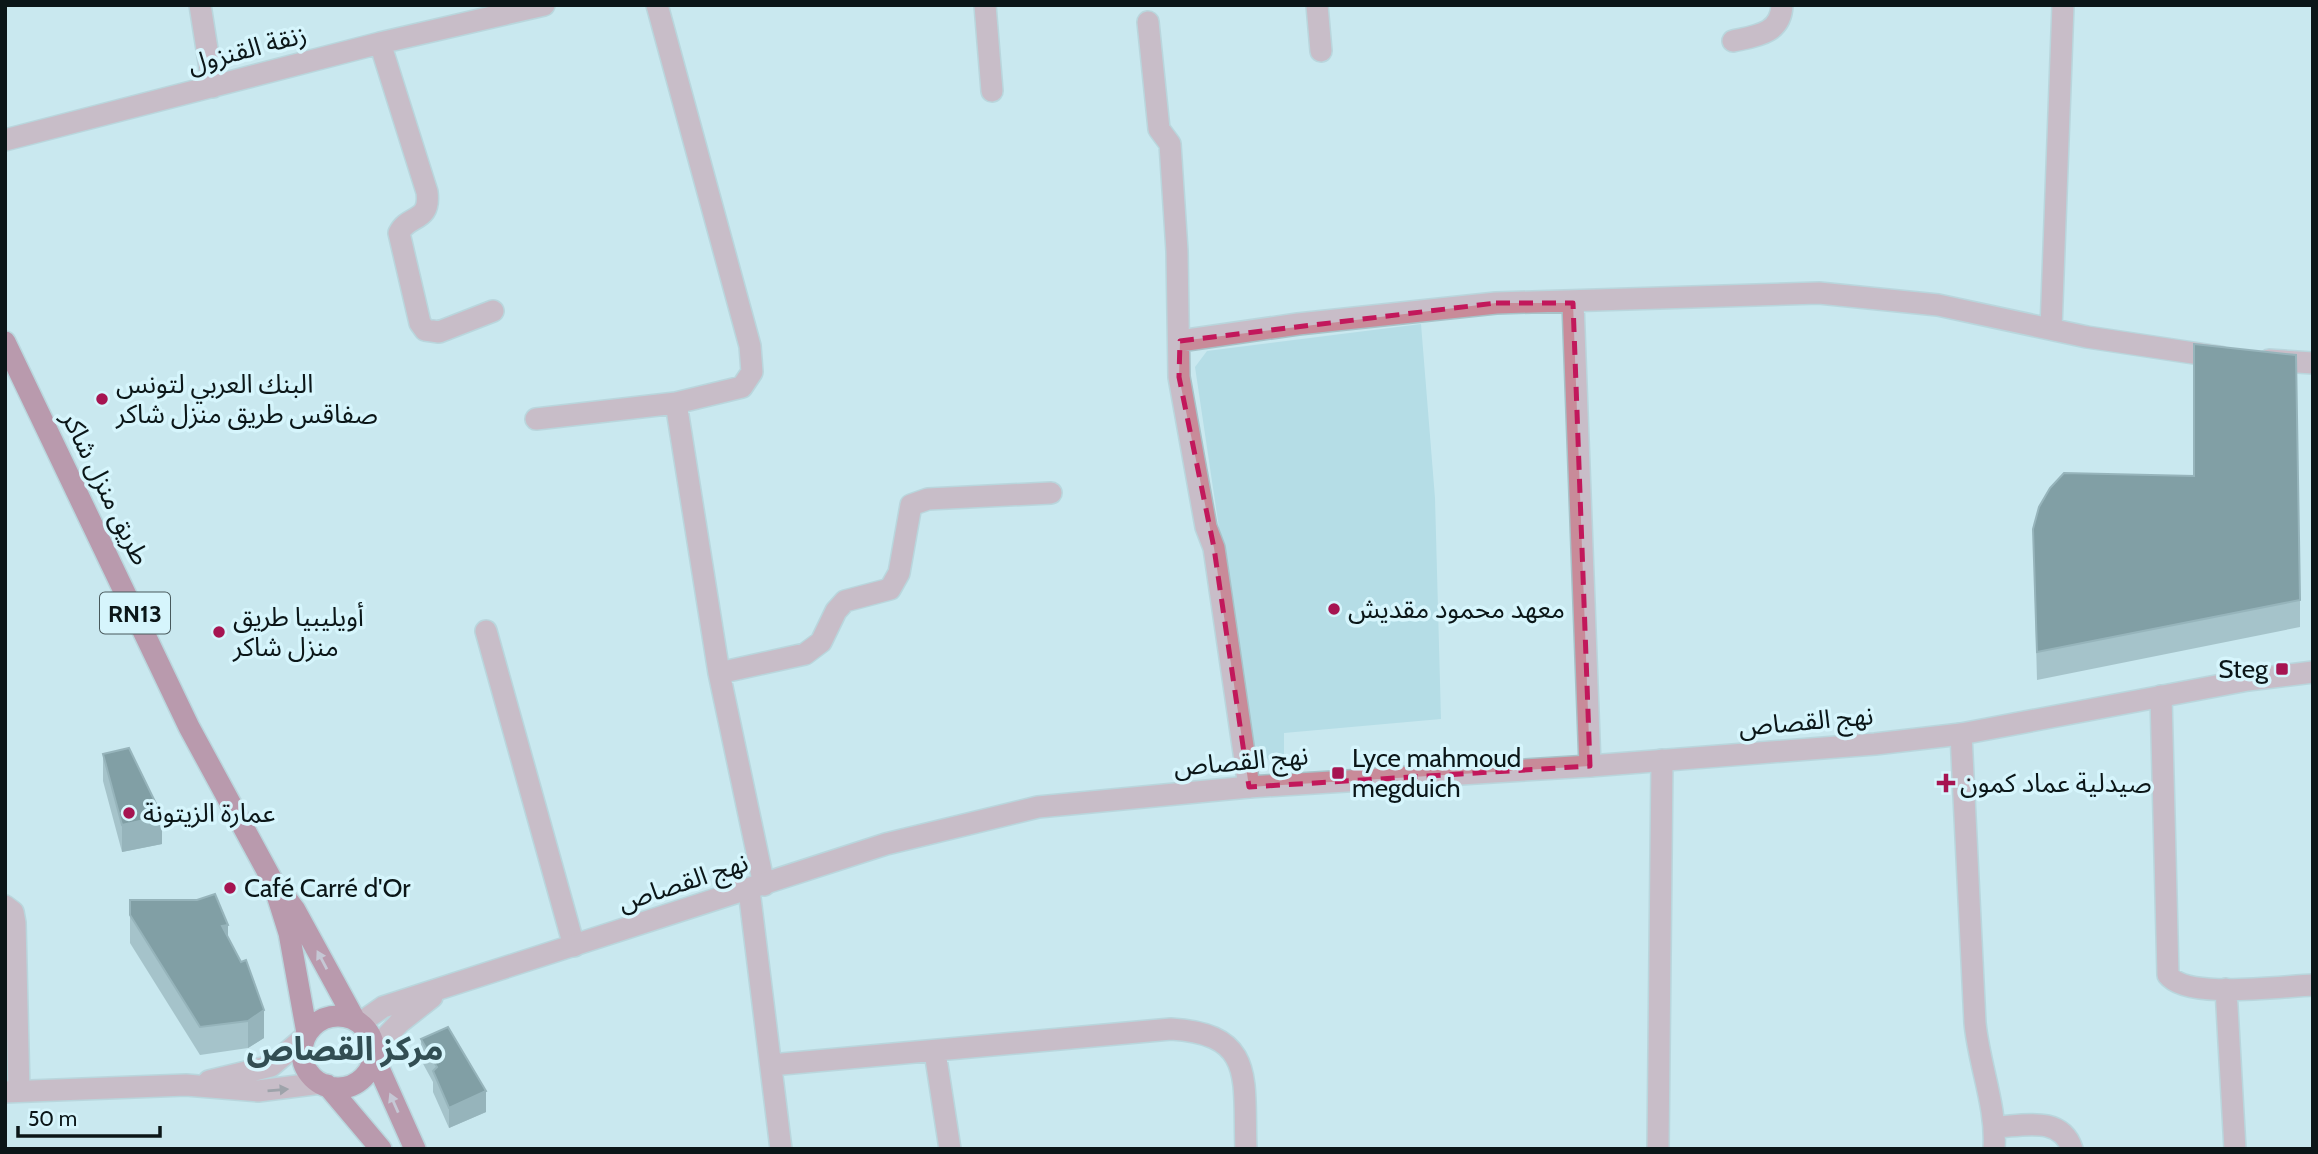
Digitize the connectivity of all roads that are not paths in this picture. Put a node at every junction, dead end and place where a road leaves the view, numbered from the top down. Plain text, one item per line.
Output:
1 (200, 5) edge
2 (544, 5) edge
3 (657, 5) edge
4 (985, 5) edge
5 (1317, 5) edge
6 (1782, 5) edge
7 (2063, 5) edge
8 (1148, 22) dead end
9 (1733, 41) dead end
10 (380, 43) junction
11 (1321, 51) dead end
12 (212, 87) junction
13 (992, 91) dead end
14 (5, 140) edge
15 (1573, 303) junction
16 (493, 312) dead end
17 (2051, 329) junction
18 (1180, 341) junction
19 (5, 342) edge
20 (2313, 363) edge
21 (676, 402) junction
22 (536, 419) dead end
23 (1051, 493) dead end
24 (486, 631) dead end
25 (2313, 672) edge
26 (719, 673) junction
27 (2161, 696) junction
28 (1961, 734) junction
29 (1662, 760) junction
30 (1590, 766) junction
31 (1249, 787) junction
32 (272, 880) junction
33 (757, 888) junction
34 (5, 906) edge
35 (573, 946) junction
36 (2313, 985) edge
37 (445, 988) junction
38 (2226, 989) junction
39 (357, 1022) junction
40 (306, 1036) junction
41 (935, 1052) junction
42 (374, 1053) junction
43 (771, 1065) junction
44 (324, 1084) junction
45 (186, 1085) junction
46 (12, 1092) edge
47 (1995, 1127) junction
48 (381, 1149) edge
49 (415, 1149) edge
50 (781, 1149) edge
51 (950, 1149) edge
52 (1246, 1149) edge
53 (1658, 1149) edge
54 (1994, 1149) edge
55 (2072, 1149) edge
56 (2235, 1149) edge

1 - 12 street
2 - 10 street, زنقة القنزول
3 - 21 street
4 - 13 street
5 - 11 street
6 - 9 street
7 - 17 street
8 - 18 street
10 - 12 street, زنقة القنزول
10 - 16 street
12 - 14 street, زنقة القنزول
15 - 17 street
15 - 18 street
15 - 30 street
17 - 20 street
18 - 31 street
19 - 32 main road, طريق منزل شاكر / RN13
21 - 22 street
21 - 26 street
23 - 26 street
24 - 35 street
25 - 27 street, نهج القصاص
26 - 33 street
27 - 28 street, نهج القصاص
27 - 38 street
28 - 29 street, نهج القصاص
28 - 47 street
29 - 30 street, نهج القصاص
29 - 53 street
30 - 31 street, نهج القصاص
31 - 33 street, نهج القصاص
39 -> 32 main road, طريق منزل شاكر / RN13
32 - 40 main road, طريق منزل شاكر / RN13
33 - 35 street, نهج القصاص
33 - 43 street
34 - 46 street
35 - 37 street, نهج القصاص
36 - 38 street
37 - 39 street, نهج القصاص
37 - 42 street, نهج القصاص
38 - 56 street
39 - 40 main road
39 - 42 main road, RN13
40 - 44 main road, RN13
40 - 45 street
41 - 43 street
41 - 51 street
41 - 52 street
42 - 44 main road
49 -> 42 main road, RN13
43 - 50 street
45 -> 44 street
44 - 48 main road, RN13
45 - 46 street
47 - 54 street
47 - 55 street

